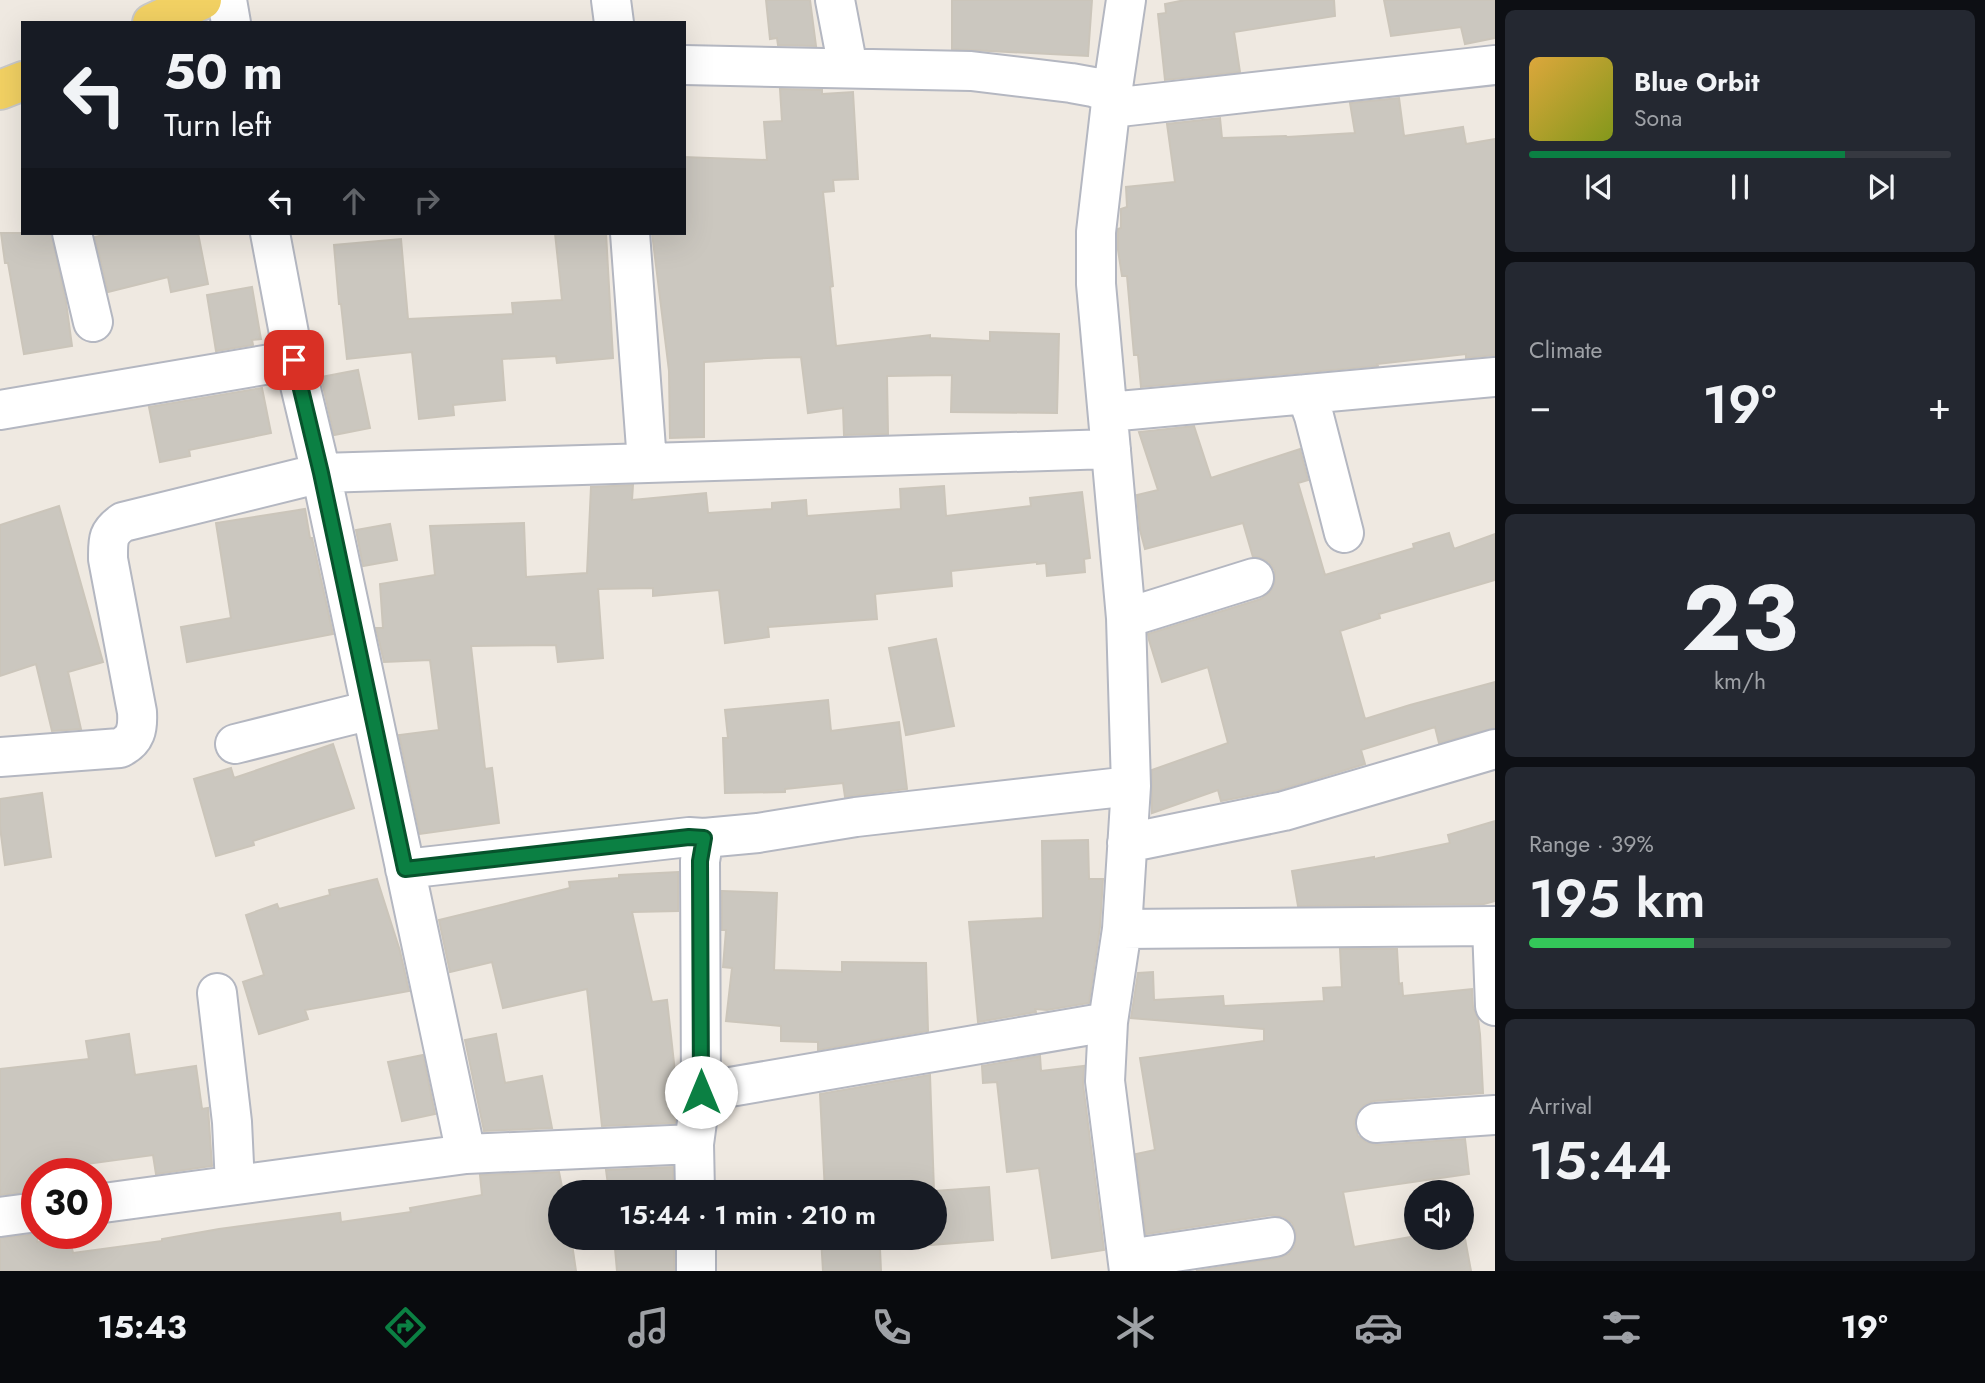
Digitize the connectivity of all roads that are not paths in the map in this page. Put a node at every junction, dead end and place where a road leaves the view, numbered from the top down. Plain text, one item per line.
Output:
1 (202, 0) edge
2 (227, 0) edge
3 (611, 0) edge
4 (835, 0) edge
5 (1126, 0) edge
6 (156, 21) edge
7 (231, 21) edge
8 (614, 21) edge
9 (686, 65) edge
10 (1495, 65) edge
11 (848, 68) junction
12 (21, 82) edge
13 (0, 90) edge
14 (1111, 101) junction
15 (72, 235) edge
16 (270, 235) edge
17 (631, 235) edge
18 (93, 322) dead end
19 (294, 360) junction
20 (1495, 377) edge
21 (1306, 394) junction
22 (0, 410) edge
23 (1109, 430) junction
24 (647, 463) junction
25 (321, 473) junction
26 (1343, 533) dead end
27 (1254, 578) dead end
28 (1126, 618) junction
29 (371, 710) junction
30 (235, 744) dead end
31 (1495, 749) edge
32 (0, 757) edge
33 (1131, 786) junction
34 (704, 838) junction
35 (1127, 843) junction
36 (405, 869) junction
37 (1494, 926) edge
38 (1122, 929) junction
39 (217, 993) dead end
40 (1495, 1006) edge
41 (1108, 1022) junction
42 (701, 1092) junction
43 (1495, 1115) edge
44 (1377, 1123) dead end
45 (694, 1144) junction
46 (466, 1154) junction
47 (695, 1180) edge
48 (235, 1185) junction
49 (112, 1202) edge
50 (21, 1214) edge
51 (0, 1217) edge
52 (1275, 1237) dead end
53 (695, 1250) edge
54 (1128, 1265) edge
55 (696, 1271) edge

1 - 6 main road
2 - 7 street
3 - 8 street
4 - 11 street
5 - 14 street
9 - 11 street
10 - 14 street
11 - 14 street
12 - 13 main road
14 - 23 street
15 - 18 street
16 - 19 street
17 - 24 street
19 - 22 street
19 - 25 street
20 - 21 street
21 - 23 street
21 - 26 street
23 - 24 street
23 - 28 street
24 - 25 street
25 - 29 street
25 - 32 street
27 - 28 street
28 - 33 street
29 - 30 street
29 - 36 street
31 - 35 street
33 - 34 street
33 - 35 street
34 - 36 street
34 - 42 street
35 - 38 street
36 - 46 street
37 - 38 street
37 - 40 street
38 - 41 street
39 - 48 street
41 - 42 street
41 - 54 street
42 - 45 street
43 - 44 street
45 - 46 street
45 - 47 street
46 - 48 street
48 - 49 street
50 - 51 street
52 - 54 street
53 - 55 street

